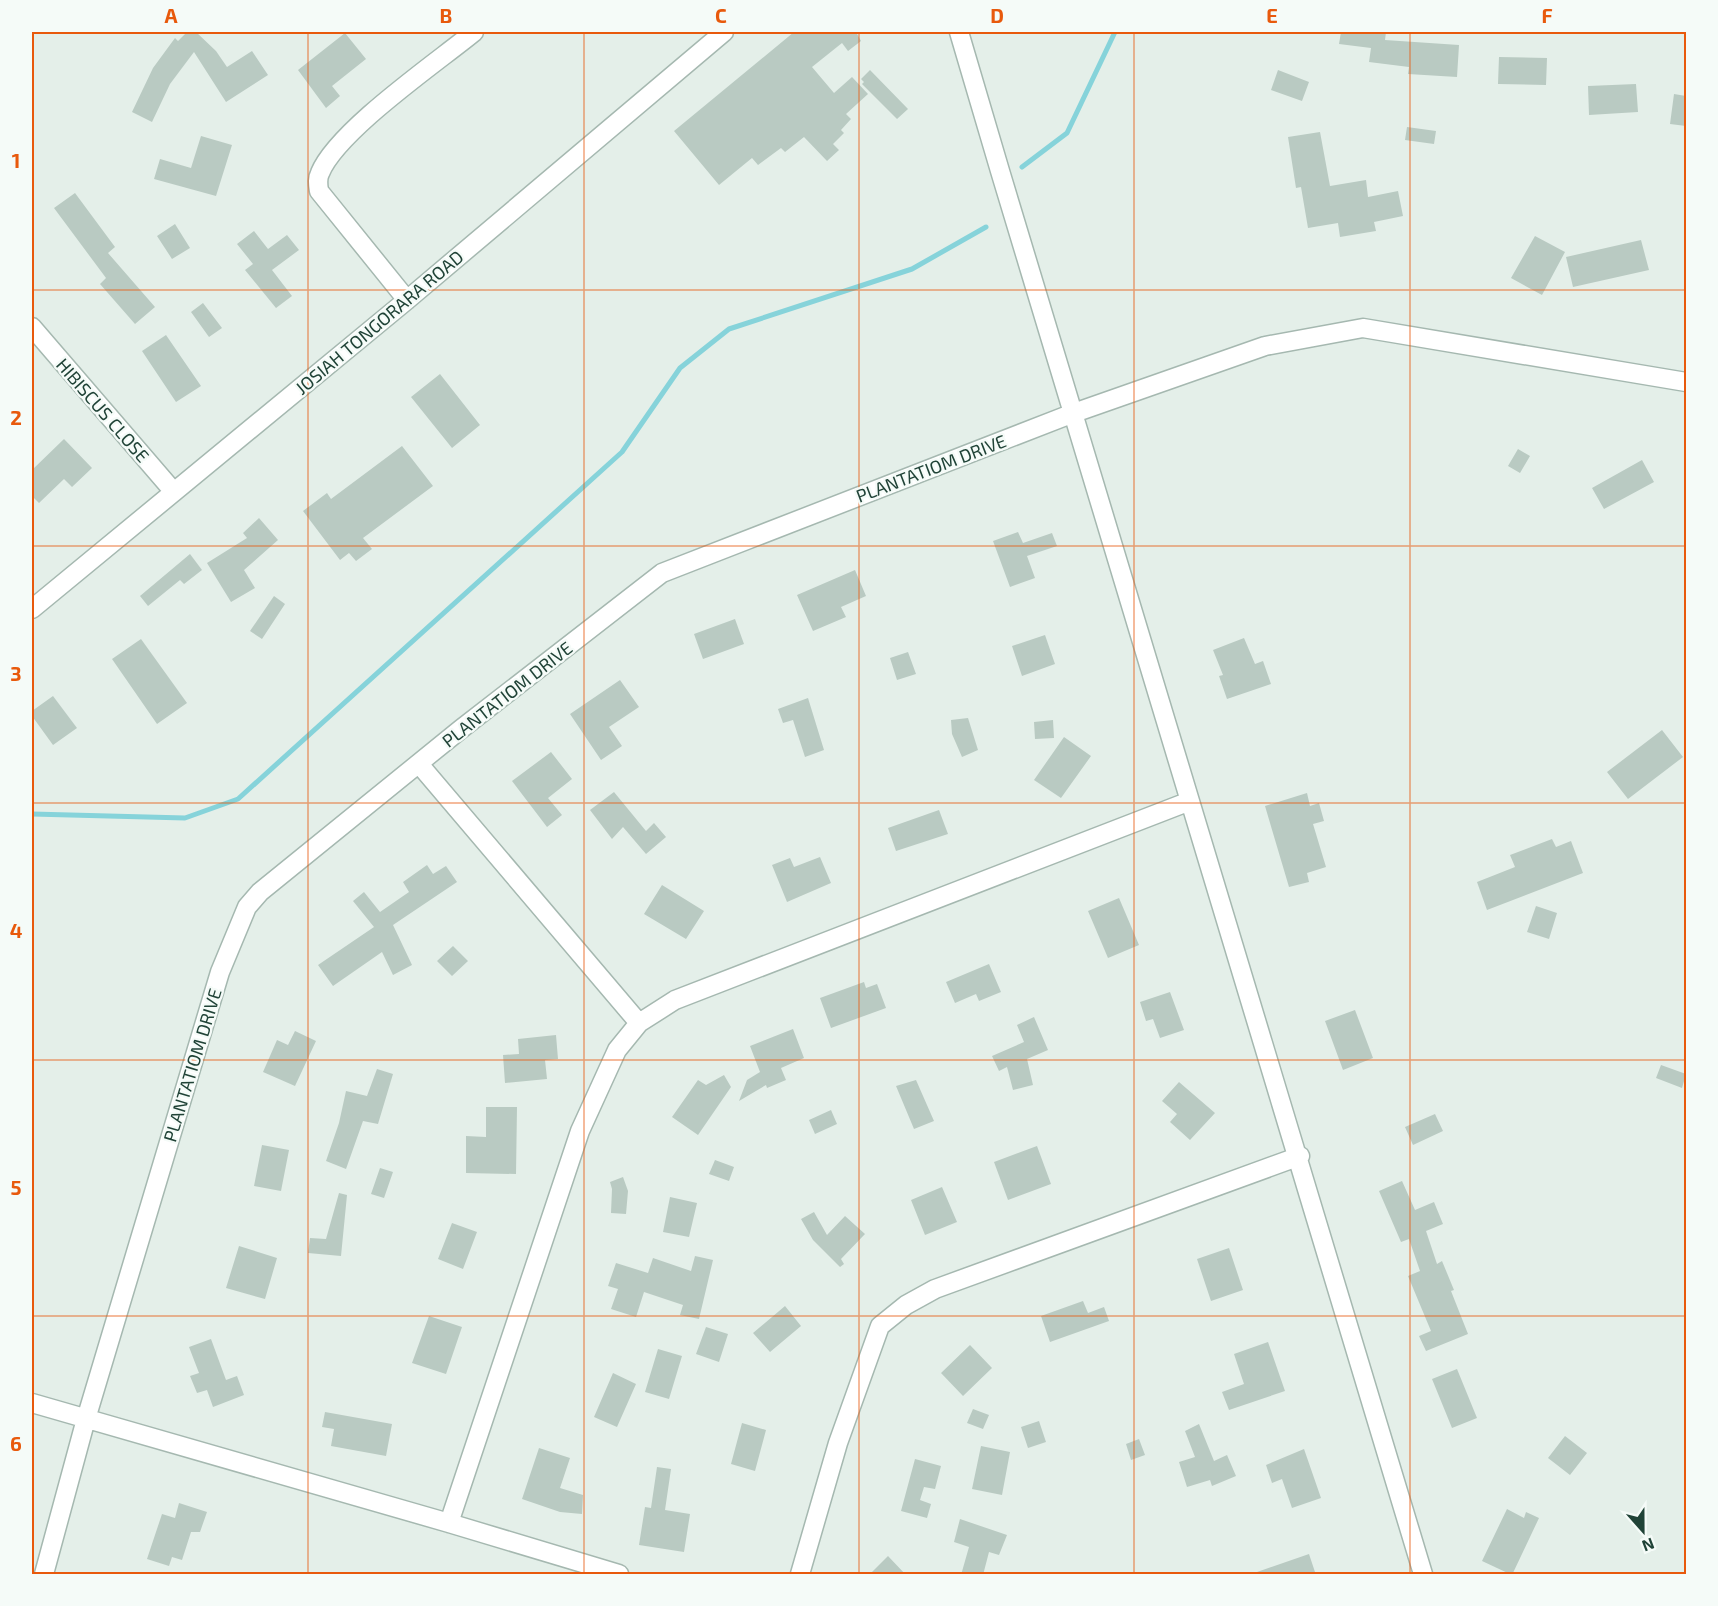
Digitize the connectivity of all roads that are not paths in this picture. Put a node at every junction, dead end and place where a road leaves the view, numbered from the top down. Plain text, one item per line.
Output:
1 (474, 32) edge
2 (724, 32) edge
3 (959, 32) edge
4 (407, 300) junction
5 (32, 327) edge
6 (1686, 382) edge
7 (1071, 414) junction
8 (174, 492) junction
9 (32, 609) edge
10 (418, 764) junction
11 (1190, 801) junction
12 (639, 1023) junction
13 (1300, 1156) junction
14 (32, 1403) edge
15 (86, 1419) junction
16 (449, 1522) junction
17 (44, 1575) edge
18 (619, 1575) edge
19 (800, 1575) edge
20 (1423, 1575) edge

1 - 4 street
2 - 4 street, JOSIAH TONGORARA ROAD
3 - 7 street
4 - 8 street, JOSIAH TONGORARA ROAD
5 - 8 street, HIBISCUS CLOSE
6 - 7 street, PLANTATIOM DRIVE
7 - 10 street, PLANTATIOM DRIVE
7 - 11 street
8 - 9 street, JOSIAH TONGORARA ROAD
10 - 12 street
10 - 15 street, PLANTATIOM DRIVE
11 - 12 street
11 - 13 street
12 - 16 street
13 - 19 street
13 - 20 street
14 - 15 street
15 - 16 street
15 - 17 street, PLANTATIOM DRIVE
16 - 18 street

